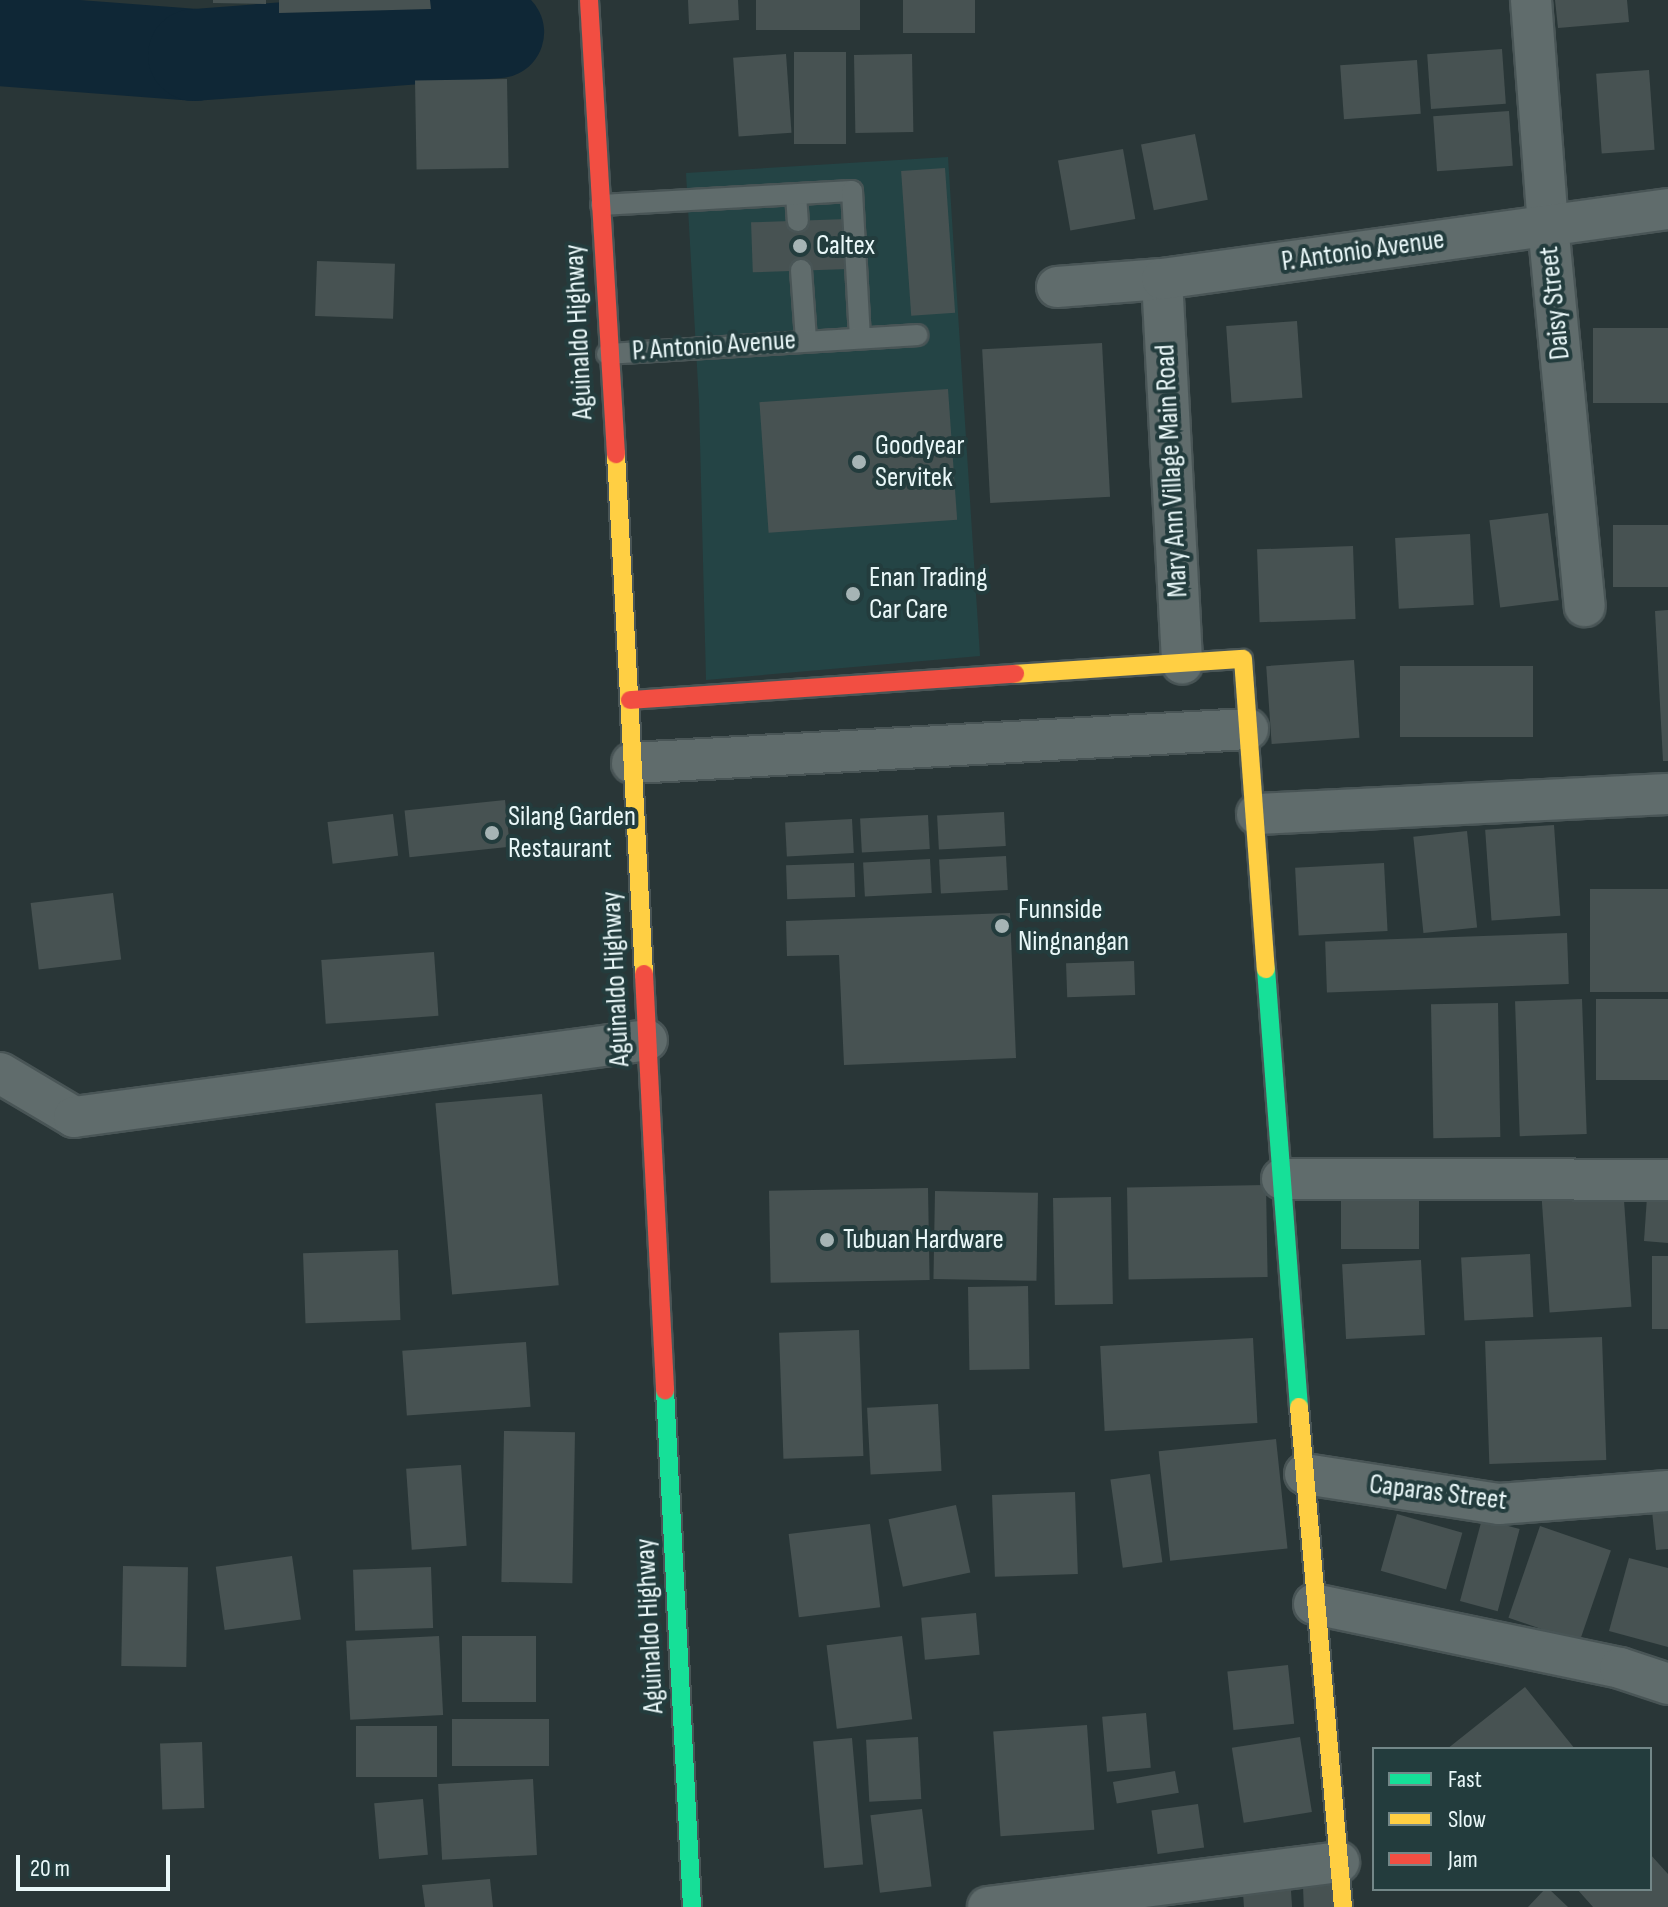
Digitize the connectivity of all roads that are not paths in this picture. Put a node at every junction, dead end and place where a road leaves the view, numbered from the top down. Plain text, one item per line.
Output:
1 (589, 0) edge
2 (1531, 0) edge
3 (796, 195) junction
4 (601, 205) junction
5 (1668, 209) edge
6 (798, 221) dead end
7 (1548, 225) junction
8 (801, 270) dead end
9 (1162, 279) junction
10 (1057, 287) dead end
11 (917, 335) dead end
12 (860, 338) junction
13 (806, 340) junction
14 (607, 354) junction
15 (1585, 606) dead end
16 (1182, 663) junction
17 (630, 700) junction
18 (1248, 729) junction
19 (632, 763) junction
20 (1668, 794) edge
21 (1257, 814) junction
22 (647, 1040) junction
23 (0, 1073) edge
24 (1282, 1179) junction
25 (1668, 1180) edge
26 (1305, 1474) junction
27 (1668, 1491) edge
28 (1314, 1604) junction
29 (1668, 1684) edge
30 (1339, 1862) junction
31 (692, 1907) edge
32 (988, 1907) edge
33 (1343, 1907) edge

1 - 4 main road, Aguinaldo Highway
2 - 7 street, Daisy Street
3 - 4 lane
3 - 6 lane
3 - 12 lane
4 - 14 main road, Aguinaldo Highway
5 - 7 street, P. Antonio Avenue
7 - 9 street, P. Antonio Avenue
7 - 15 street, Daisy Street
8 - 13 lane
9 - 10 street, P. Antonio Avenue
9 - 16 street, Mary Ann Village Main Road
11 - 12 lane, P. Antonio Avenue
12 - 13 lane, P. Antonio Avenue
13 - 14 lane, P. Antonio Avenue
14 - 17 main road, Aguinaldo Highway
16 - 17 main road
16 - 18 main road
17 - 19 main road, Aguinaldo Highway
18 - 19 street
18 - 21 main road
19 - 22 main road, Aguinaldo Highway
20 - 21 street
21 - 24 main road
22 - 23 street
22 - 31 main road, Aguinaldo Highway
24 - 25 street
24 - 26 main road
26 - 27 street, Caparas Street
26 - 28 main road
28 - 29 street
28 - 30 main road
30 - 32 street
30 - 33 main road

